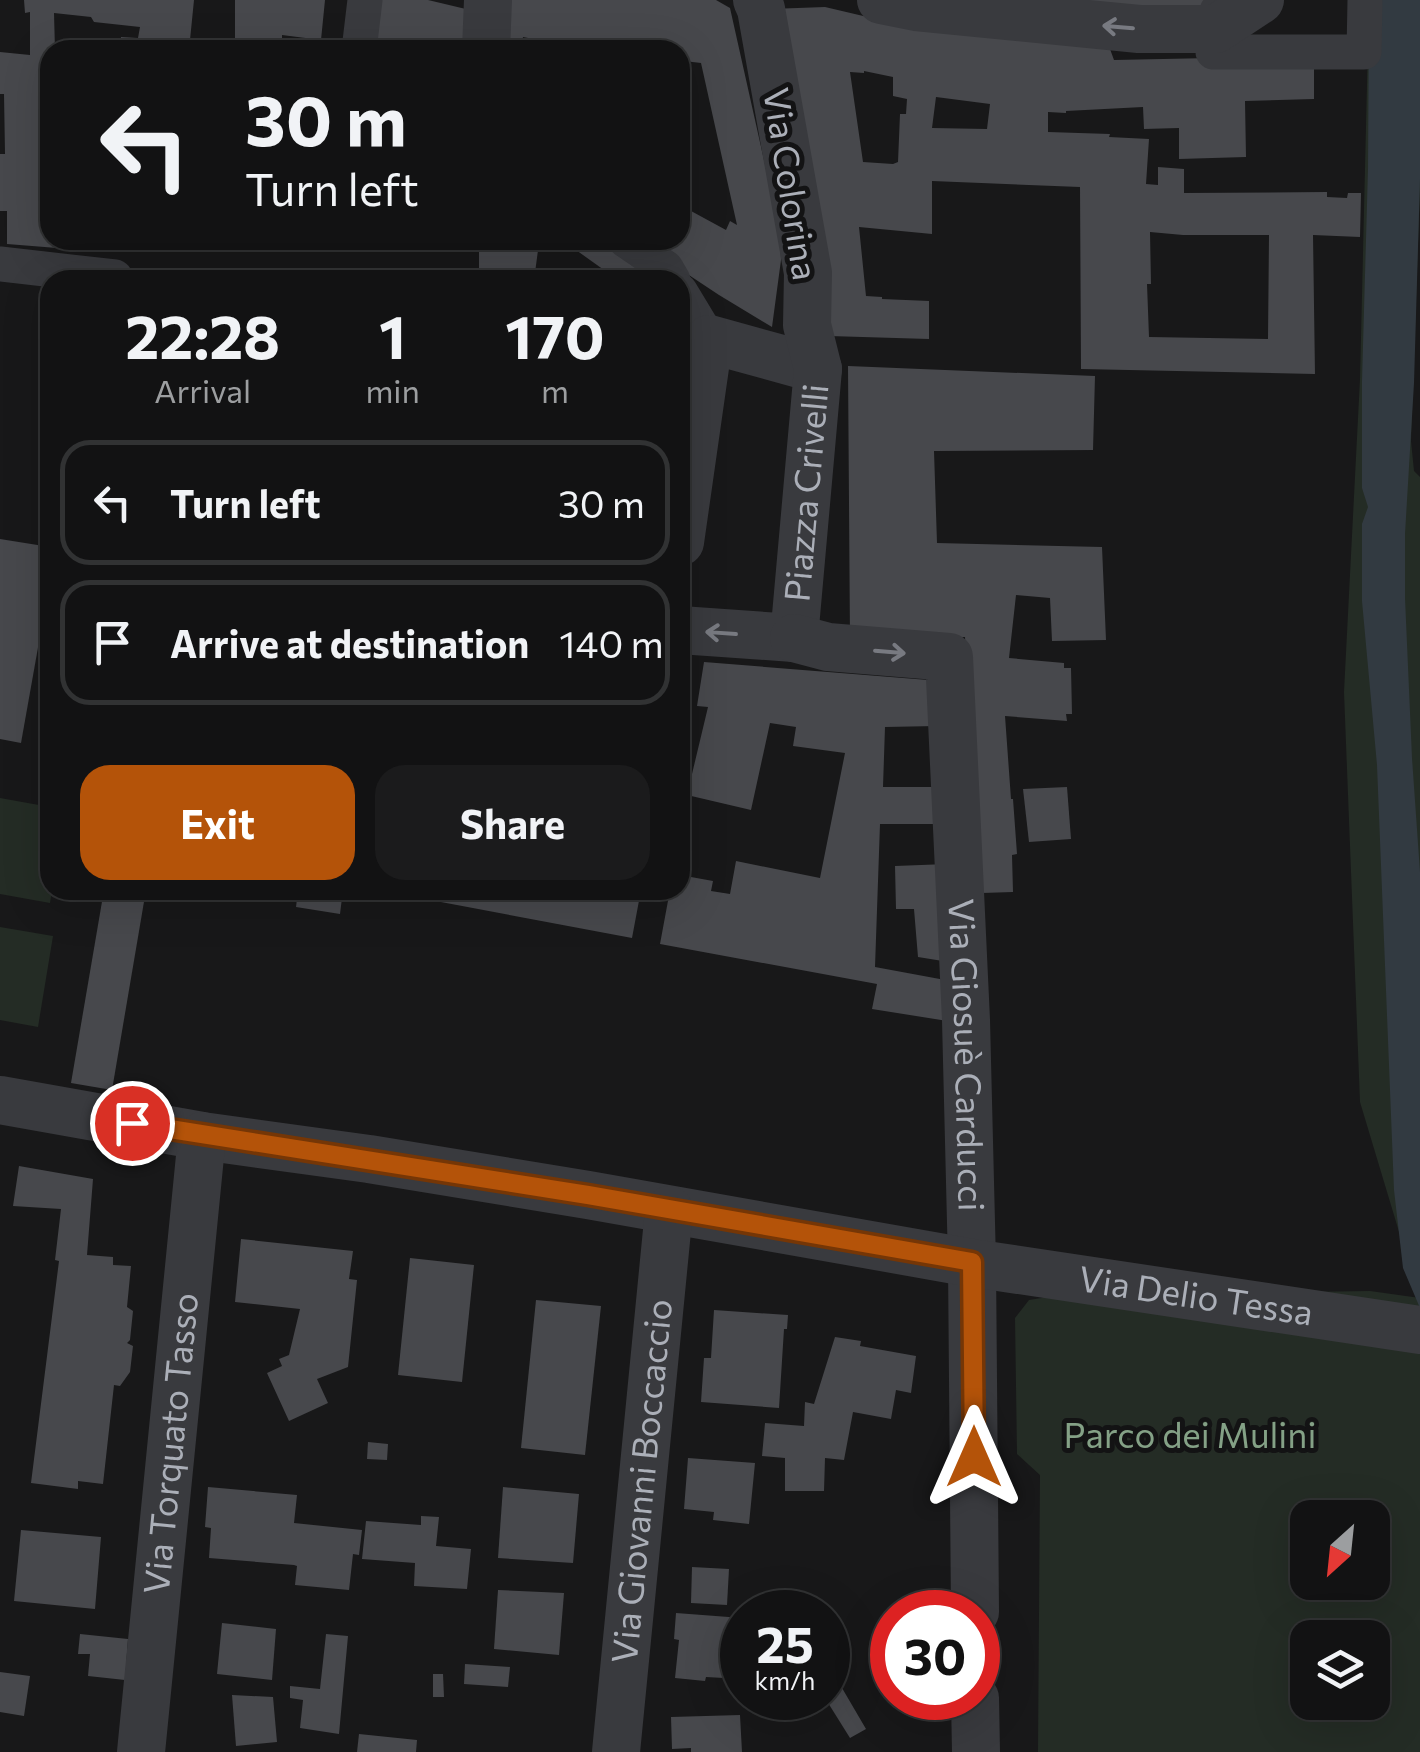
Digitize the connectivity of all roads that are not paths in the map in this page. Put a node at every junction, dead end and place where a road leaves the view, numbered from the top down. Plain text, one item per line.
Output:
1 (365, 0) edge
2 (488, 0) edge
3 (757, 0) edge
4 (881, 0) edge
5 (1260, 0) edge
6 (1365, 0) edge
7 (1217, 15) edge
8 (360, 40) edge
9 (486, 40) edge
10 (640, 250) edge
11 (0, 264) edge
12 (53, 270) edge
13 (667, 270) edge
14 (690, 307) edge
15 (710, 338) junction
16 (818, 369) junction
17 (690, 474) edge
18 (690, 631) edge
19 (794, 638) junction
20 (0, 1100) edge
21 (202, 1136) junction
22 (668, 1210) junction
23 (972, 1262) junction
24 (1408, 1329) edge
25 (975, 1590) edge
26 (975, 1720) edge
27 (141, 1752) edge
28 (616, 1752) edge
29 (976, 1752) edge

1 - 8 street
2 - 9 street
3 - 16 street, Via Colorina
7 -> 4 street
5 - 7 street
6 - 7 street
10 - 13 street
11 - 12 street
14 - 15 street
15 - 16 street, Piazza Crivelli
15 - 17 street
16 - 19 street, Piazza Crivelli
19 -> 18 street, Piazza Crivelli
19 -> 23 street, Via Giosuè Carducci
20 - 21 street, Via Delio Tessa
21 - 22 street, Via Delio Tessa
21 - 27 street, Via Torquato Tasso
22 - 23 street, Via Delio Tessa
22 - 28 street, Via Giovanni Boccaccio
23 - 24 street, Via Delio Tessa
23 - 25 street, Via Giosuè Carducci
26 - 29 street

